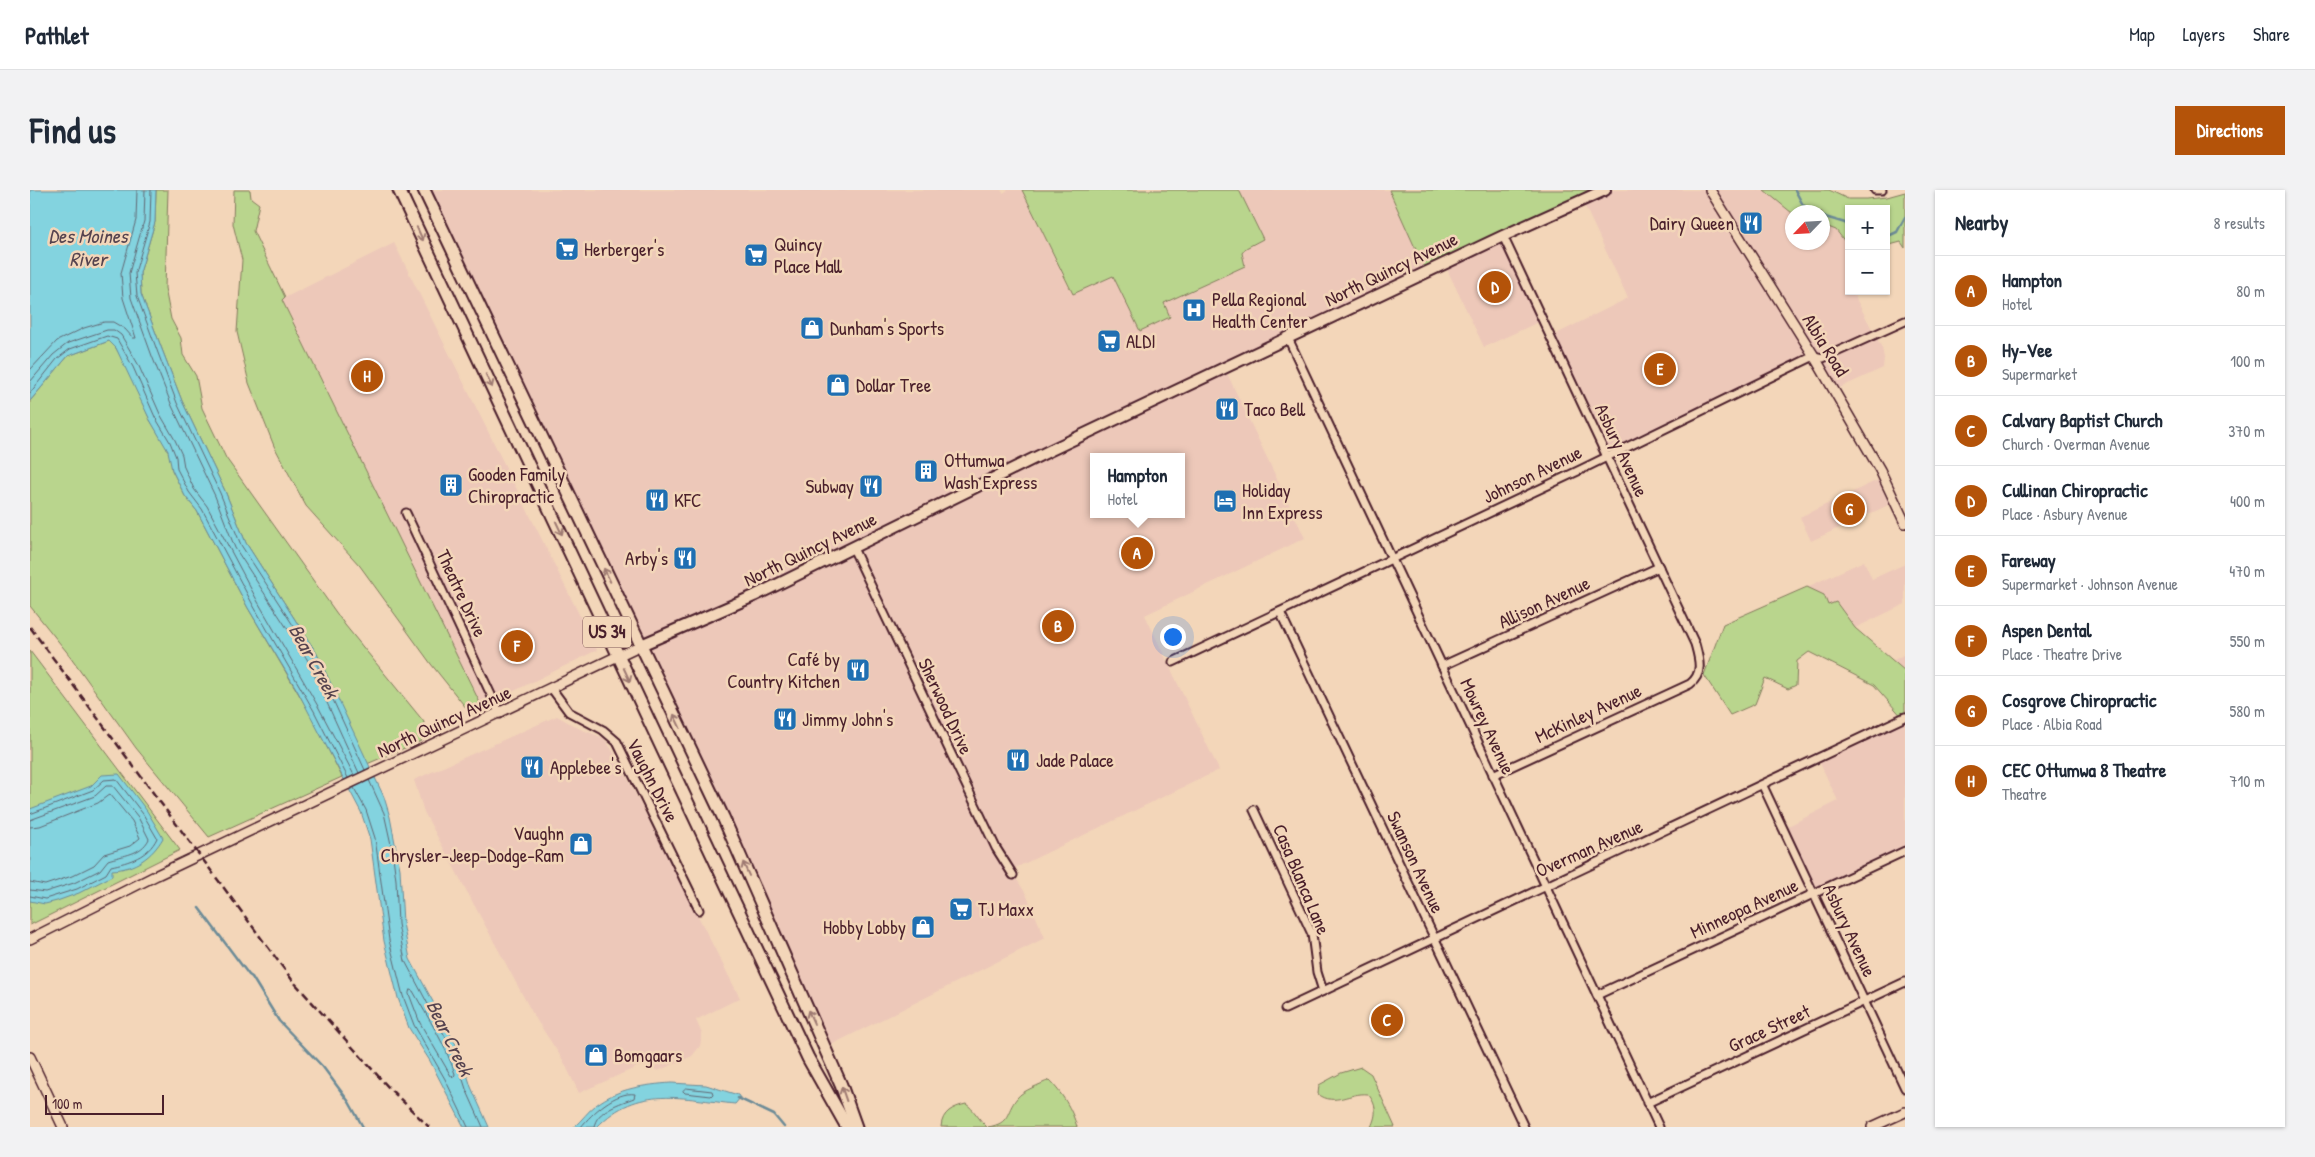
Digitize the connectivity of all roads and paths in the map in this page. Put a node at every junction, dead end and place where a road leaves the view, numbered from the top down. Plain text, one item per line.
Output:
1 (399, 190) edge
2 (424, 190) edge
3 (1605, 190) edge
4 (1710, 190) edge
5 (1875, 190) edge
6 (1882, 190) edge
7 (1503, 236) junction
8 (1905, 321) edge
9 (1288, 338) junction
10 (1814, 356) junction
11 (1608, 456) junction
12 (406, 513) dead end
13 (1905, 523) edge
14 (853, 548) junction
15 (1392, 559) junction
16 (1659, 567) junction
17 (1280, 612) junction
18 (641, 645) junction
19 (618, 656) junction
20 (1173, 662) dead end
21 (1442, 666) junction
22 (1695, 680) joint
23 (552, 689) junction
24 (500, 714) junction
25 (1905, 718) edge
26 (1493, 775) junction
27 (1764, 786) junction
28 (1254, 810) dead end
29 (1905, 850) edge
30 (1014, 875) dead end
31 (1546, 888) junction
32 (1815, 892) junction
33 (699, 910) dead end
34 (1434, 938) junction
35 (30, 939) edge
36 (1905, 982) edge
37 (1324, 991) junction
38 (1597, 995) junction
39 (1864, 1001) junction
40 (1286, 1009) dead end
41 (30, 1057) edge
42 (1905, 1088) edge
43 (1647, 1103) junction
44 (1905, 1112) edge
45 (63, 1127) edge
46 (847, 1127) edge
47 (856, 1127) edge
48 (1524, 1127) edge
49 (1658, 1127) edge
50 (1872, 1127) edge

1 -> 19 main road, US 34
18 -> 2 main road, US 34
3 - 7 main road, North Quincy Avenue
4 - 10 street, Albia Road
5 - 6 street
7 - 9 main road, North Quincy Avenue
7 - 11 street, Asbury Avenue
8 - 10 street, Johnson Avenue
9 - 14 main road, North Quincy Avenue
9 - 15 street, Mowrey Avenue
10 - 11 street, Johnson Avenue
10 - 13 street, Albia Road
11 - 15 street, Johnson Avenue
11 - 16 street, Asbury Avenue
12 - 24 street, Theatre Drive
14 - 18 main road, North Quincy Avenue
14 - 30 street, Sherwood Drive
15 - 17 street, Johnson Avenue
15 - 21 street, Mowrey Avenue
16 - 21 street, Allison Avenue
16 - 22 street, Asbury Avenue
17 - 20 street, Johnson Avenue
17 - 34 street, Swanson Avenue
18 - 19 street, North Quincy Avenue
47 -> 18 main road, US 34
19 - 23 street, North Quincy Avenue
19 -> 46 main road, US 34
21 - 26 street, Mowrey Avenue
22 - 26 street, McKinley Avenue
23 - 24 street, North Quincy Avenue
23 - 33 street, Vaughn Drive
24 - 35 street, North Quincy Avenue
25 - 27 street, Overman Avenue
26 - 31 street, Mowrey Avenue
27 - 31 street, Overman Avenue
27 - 32 street, Asbury Avenue
28 - 37 street, Casa Blanca Lane
29 - 32 street, Minneopa Avenue
31 - 34 street, Overman Avenue
31 - 38 street, Mowrey Avenue
32 - 38 street, Minneopa Avenue
32 - 39 street, Asbury Avenue
34 - 37 street, Overman Avenue
34 - 48 street, Swanson Avenue
36 - 39 street, Grace Street
37 - 40 street, Overman Avenue
38 - 43 street, Mowrey Avenue
39 - 42 street, Asbury Avenue
39 - 43 street, Grace Street
41 - 45 street
43 - 49 street, Mowrey Avenue
44 - 50 street

